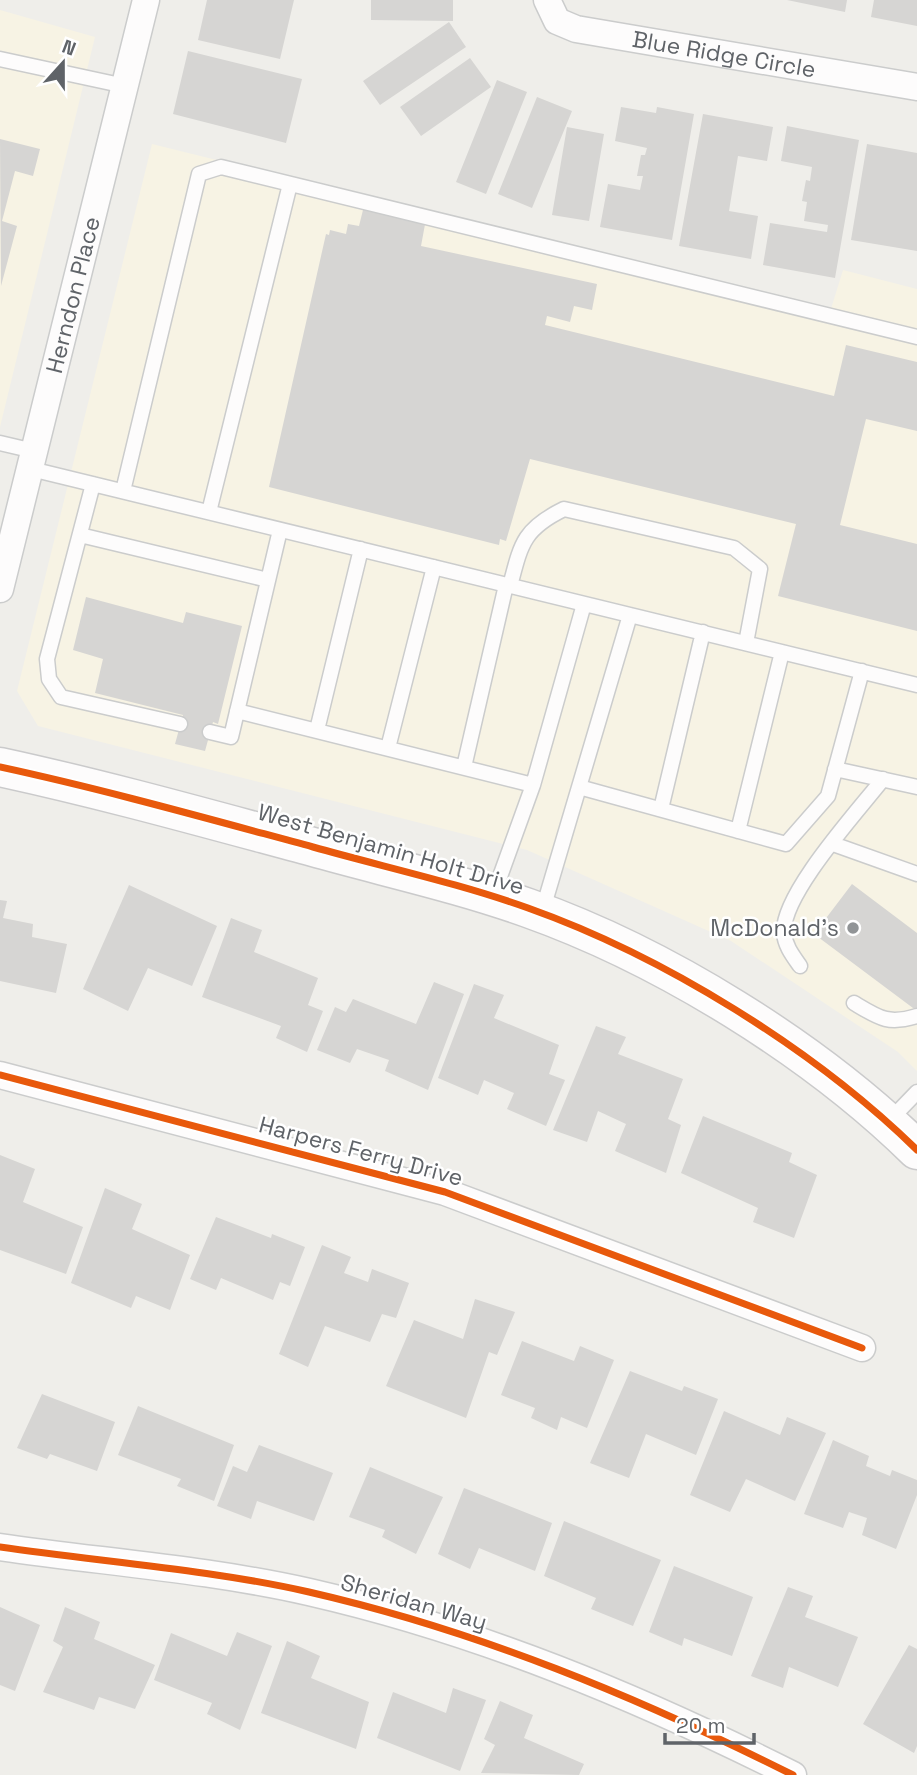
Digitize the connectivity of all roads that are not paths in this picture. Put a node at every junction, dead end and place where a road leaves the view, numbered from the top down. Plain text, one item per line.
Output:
1 (146, 0) edge
2 (547, 0) edge
3 (0, 58) edge
4 (125, 86) junction
5 (917, 87) edge
6 (290, 184) junction
7 (917, 337) edge
8 (0, 443) edge
9 (32, 460) junction
10 (93, 484) junction
11 (123, 491) junction
12 (209, 512) junction
13 (8, 526) edge
14 (280, 530) junction
15 (80, 535) junction
16 (360, 549) junction
17 (434, 567) junction
18 (268, 580) junction
19 (508, 585) junction
20 (0, 589) edge
21 (584, 604) junction
22 (629, 615) junction
23 (704, 632) junction
24 (746, 643) junction
25 (782, 652) junction
26 (862, 671) junction
27 (917, 685) edge
28 (237, 711) junction
29 (180, 724) dead end
30 (317, 730) junction
31 (210, 732) dead end
32 (388, 748) junction
33 (0, 767) edge
34 (464, 767) junction
35 (835, 769) junction
36 (883, 779) junction
37 (533, 785) junction
38 (579, 787) junction
39 (917, 787) edge
40 (662, 809) junction
41 (738, 831) junction
42 (833, 844) junction
43 (917, 874) edge
44 (493, 897) junction
45 (542, 913) junction
46 (800, 966) dead end
47 (854, 1003) dead end
48 (917, 1016) edge
49 (0, 1075) edge
50 (917, 1092) edge
51 (887, 1123) junction
52 (917, 1150) edge
53 (862, 1348) dead end
54 (0, 1547) edge
55 (793, 1775) edge

1 - 4 street, Herndon Place
2 - 5 street, Blue Ridge Circle
3 - 4 lane
4 - 9 street, Herndon Place
6 - 7 lane
6 - 11 lane
6 - 12 lane
8 - 9 lane
9 - 10 lane
9 - 13 street, Herndon Place
10 - 11 lane
10 - 15 lane
11 - 12 lane
12 - 14 lane
13 - 20 street, Herndon Place
14 - 16 lane
14 - 18 lane
15 - 18 lane
15 - 29 lane
16 - 17 lane
16 - 30 lane
17 - 19 lane
17 - 32 lane
18 - 28 lane
19 - 21 lane
19 - 24 lane
19 - 34 lane
21 - 22 lane
21 - 37 lane
22 - 23 lane
22 - 38 lane
23 - 24 lane
23 - 40 lane
24 - 25 lane
25 - 26 lane
25 - 41 lane
26 - 27 lane
26 - 35 lane
28 - 30 lane
28 - 31 lane
30 - 32 lane
32 - 34 lane
33 - 44 main road, West Benjamin Holt Drive
34 - 37 lane
35 - 36 lane
35 - 41 lane
36 - 39 lane
36 - 42 lane
37 - 44 lane
38 - 40 lane
38 - 45 lane
40 - 41 lane
42 - 43 lane
42 - 46 lane
44 - 45 main road, West Benjamin Holt Drive
45 - 51 main road, West Benjamin Holt Drive
47 - 48 lane
49 - 53 street, Harpers Ferry Drive
50 - 51 lane
51 - 52 main road, West Benjamin Holt Drive
54 - 55 street, Sheridan Way

